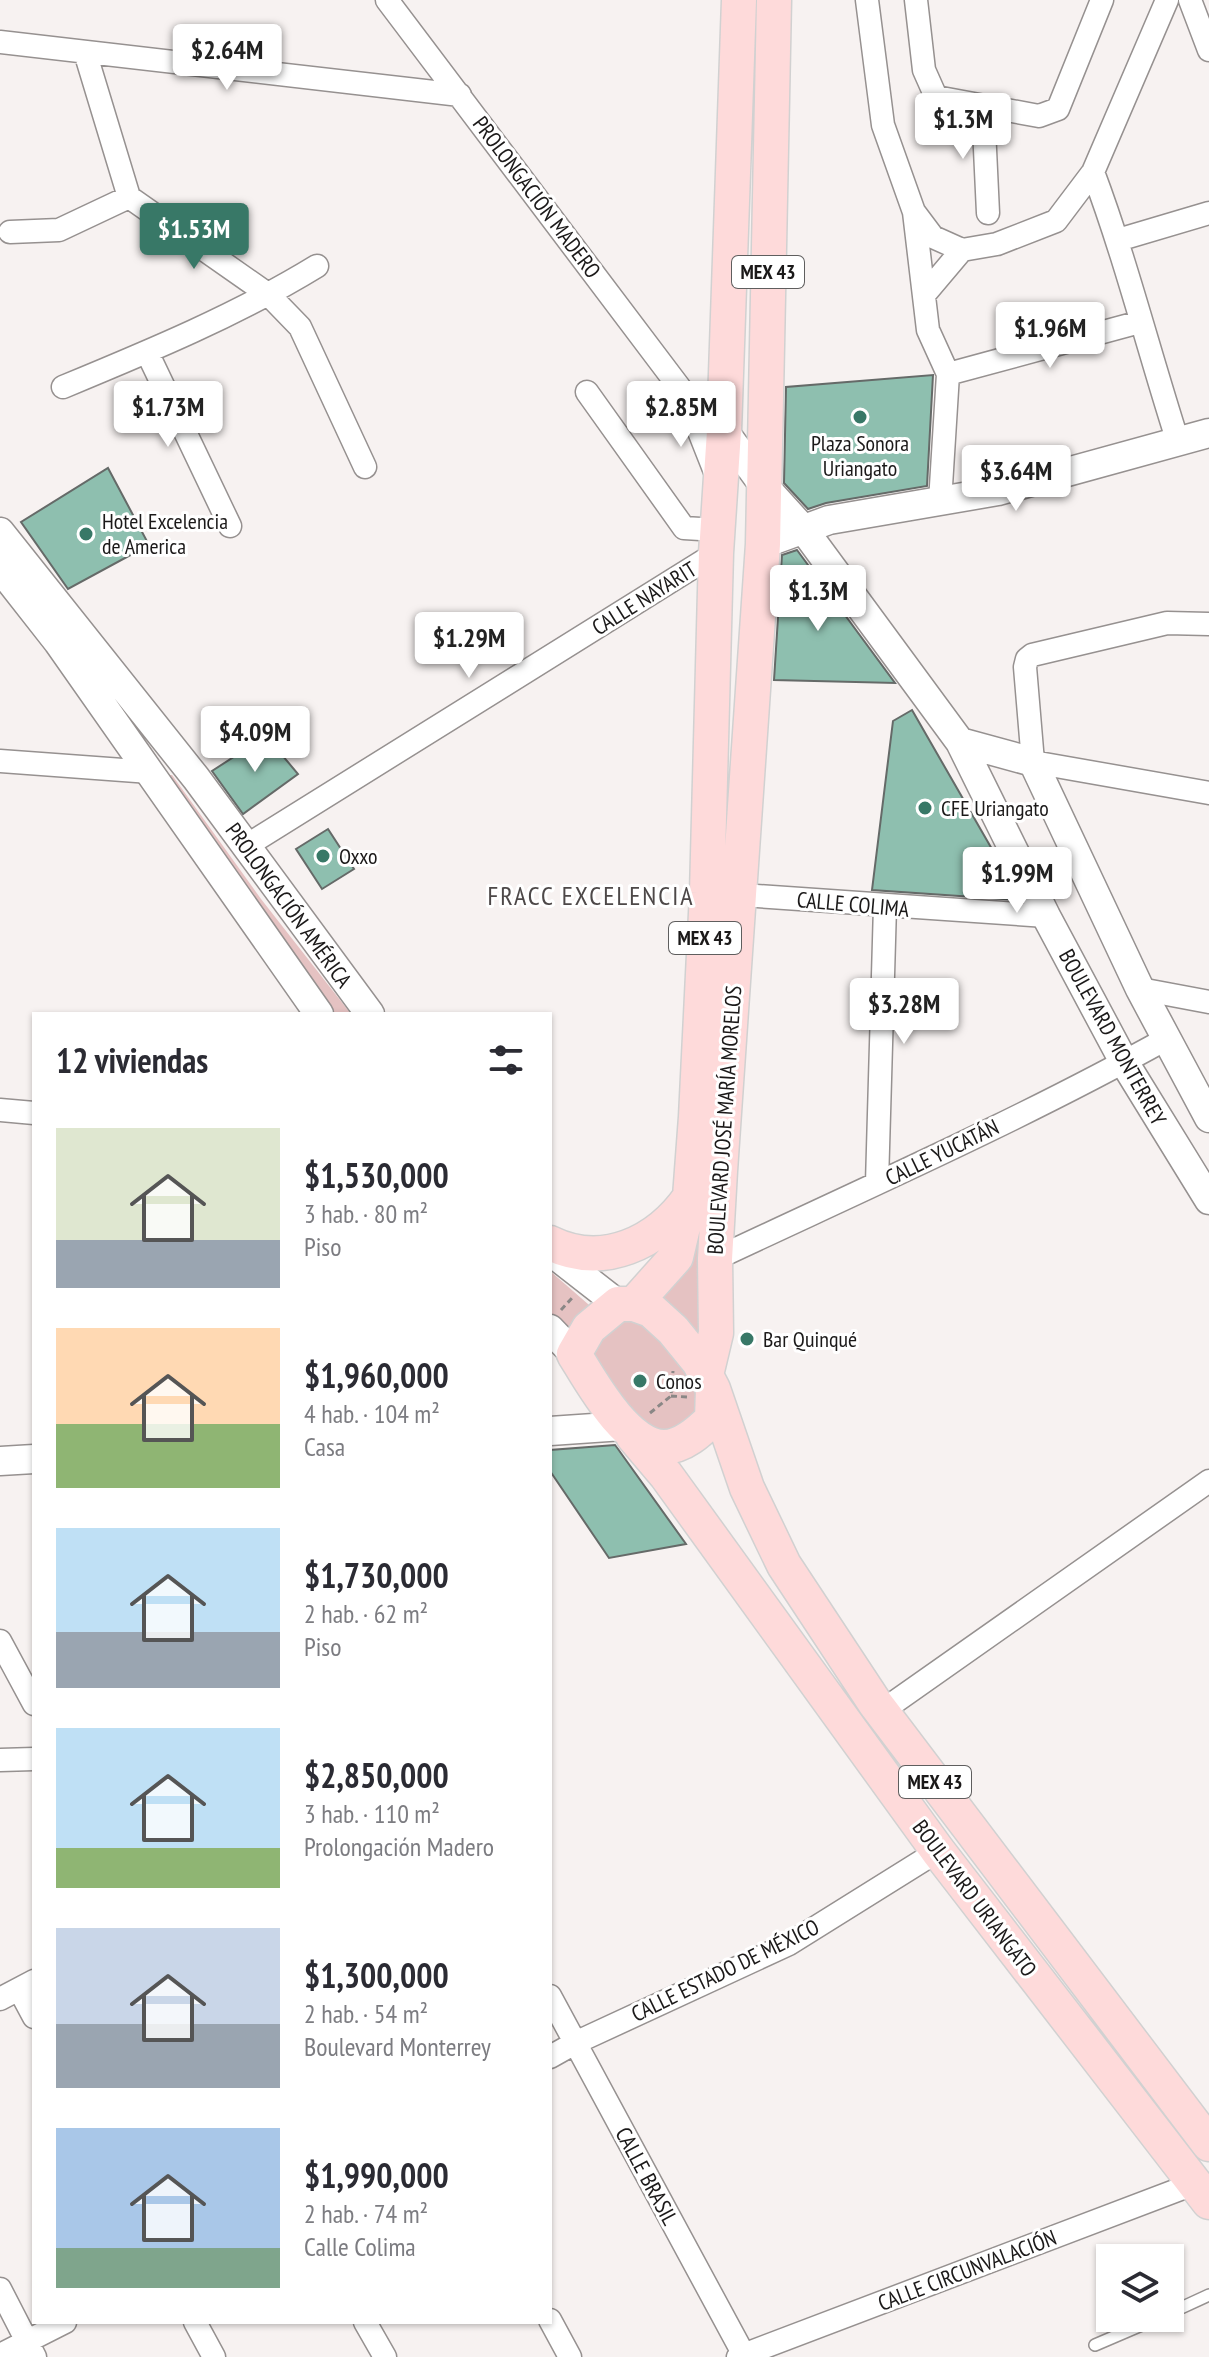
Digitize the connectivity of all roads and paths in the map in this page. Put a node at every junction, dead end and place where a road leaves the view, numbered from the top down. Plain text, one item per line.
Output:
1 (387, 0) edge
2 (739, 0) edge
3 (774, 0) edge
4 (867, 0) edge
5 (916, 0) edge
6 (1102, 0) edge
7 (1167, 0) edge
8 (1190, 0) edge
9 (0, 42) edge
10 (1209, 50) edge
11 (85, 52) junction
12 (460, 95) junction
13 (983, 107) junction
14 (1093, 172) junction
15 (129, 197) junction
16 (914, 212) junction
17 (988, 213) dead end
18 (1209, 213) edge
19 (10, 232) dead end
20 (1118, 240) junction
21 (962, 250) junction
22 (317, 266) dead end
23 (269, 295) junction
24 (924, 295) junction
25 (1140, 322) junction
26 (147, 352) junction
27 (948, 374) junction
28 (63, 387) dead end
29 (587, 392) dead end
30 (686, 396) junction
31 (724, 431) junction
32 (1208, 437) edge
33 (1178, 442) junction
34 (365, 467) dead end
35 (720, 485) junction
36 (764, 486) junction
37 (940, 502) junction
38 (230, 526) dead end
39 (804, 530) junction
40 (0, 532) edge
41 (717, 542) junction
42 (763, 544) junction
43 (0, 568) edge
44 (1209, 624) edge
45 (960, 742) junction
46 (1002, 753) junction
47 (0, 761) edge
48 (1033, 762) junction
49 (150, 772) junction
50 (196, 778) junction
51 (980, 783) junction
52 (1209, 793) edge
53 (246, 846) junction
54 (723, 894) junction
55 (885, 906) junction
56 (1046, 916) junction
57 (1140, 989) junction
58 (1209, 1002) edge
59 (318, 1012) edge
60 (369, 1012) edge
61 (1166, 1039) junction
62 (1124, 1062) junction
63 (0, 1110) edge
64 (32, 1113) edge
65 (1209, 1118) edge
66 (877, 1183) junction
67 (690, 1197) junction
68 (1209, 1200) edge
69 (552, 1244) edge
70 (552, 1253) edge
71 (715, 1259) junction
72 (587, 1281) junction
73 (626, 1304) junction
74 (555, 1320) edge
75 (677, 1335) junction
76 (574, 1354) junction
77 (594, 1385) junction
78 (705, 1387) junction
79 (671, 1396) junction
80 (552, 1418) edge
81 (552, 1431) edge
82 (628, 1431) junction
83 (32, 1443) edge
84 (0, 1445) edge
85 (32, 1459) edge
86 (0, 1461) edge
87 (1209, 1481) edge
88 (0, 1641) edge
89 (32, 1700) edge
90 (882, 1711) junction
91 (32, 1759) edge
92 (0, 1760) edge
93 (938, 1851) junction
94 (18, 1989) edge
95 (552, 2000) edge
96 (32, 2014) edge
97 (575, 2043) junction
98 (552, 2056) edge
99 (1209, 2144) edge
100 (1205, 2190) edge
101 (0, 2289) edge
102 (1209, 2295) edge
103 (1184, 2307) edge
104 (63, 2324) edge
105 (196, 2324) edge
106 (366, 2324) edge
107 (552, 2324) edge
108 (1125, 2332) edge
109 (1095, 2345) dead end
110 (31, 2350) edge
111 (0, 2355) edge
112 (742, 2356) edge
113 (214, 2357) edge
114 (385, 2357) edge
115 (570, 2357) edge

1 - 12 street, PROLONGACIÓN MADERO
2 - 31 main road, BOULEVARD JOSÉ MARÍA MORELOS / MEX 43
3 - 36 main road, BOULEVARD JOSÉ MARÍA MORELOS / MEX 43
4 - 16 street
5 - 13 street
6 - 13 street
7 - 14 street
8 - 10 street
9 - 11 street
11 - 12 street
11 - 15 street
12 - 30 street, PROLONGACIÓN MADERO
13 - 17 street
14 - 20 street
14 - 21 street
15 - 19 street
15 - 23 street
16 - 21 street
16 - 24 street
18 - 20 street
20 - 25 street
21 - 24 street
22 - 23 street
23 - 26 street
23 - 34 street
24 - 27 street
25 - 27 street
25 - 33 street
26 - 28 street
26 - 38 street
27 - 37 street
29 - 41 street
30 - 31 street, PROLONGACIÓN MADERO
30 - 35 street, PROLONGACIÓN MADERO
31 - 35 main road, BOULEVARD JOSÉ MARÍA MORELOS / MEX 43
31 - 36 street, BOULEVARD MONTERREY
32 - 33 street
33 - 37 street
35 - 36 main road
35 - 41 main road, BOULEVARD JOSÉ MARÍA MORELOS / MEX 43
36 - 39 street, BOULEVARD MONTERREY
36 - 42 main road, BOULEVARD JOSÉ MARÍA MORELOS / MEX 43
37 - 39 street
39 - 42 street
39 - 45 street, BOULEVARD MONTERREY
40 - 50 street, PROLONGACIÓN AMÉRICA
41 - 42 main road
41 - 53 street, CALLE NAYARIT
41 - 54 main road, BOULEVARD JOSÉ MARÍA MORELOS / MEX 43
42 - 54 main road, BOULEVARD JOSÉ MARÍA MORELOS / MEX 43
43 - 49 street, PROLONGACIÓN AMÉRICA
44 - 48 street
45 - 46 street
45 - 51 street, BOULEVARD MONTERREY
46 - 48 street
46 - 51 street
47 - 49 street
48 - 52 street
48 - 57 street, BOULEVARD MONTERREY
49 - 50 street
49 - 59 street, PROLONGACIÓN AMÉRICA
50 - 53 street, PROLONGACIÓN AMÉRICA
51 - 56 street, BOULEVARD MONTERREY
53 - 60 street, PROLONGACIÓN AMÉRICA
54 - 55 street, CALLE COLIMA
54 - 67 main road, BOULEVARD JOSÉ MARÍA MORELOS / MEX 43
54 - 71 main road, BOULEVARD JOSÉ MARÍA MORELOS / MEX 43
55 - 56 street, CALLE COLIMA
55 - 66 street
56 - 62 street, BOULEVARD MONTERREY
57 - 58 street
57 - 61 street, BOULEVARD MONTERREY
61 - 62 street, CALLE YUCATÁN
61 - 65 street, BOULEVARD MONTERREY
62 - 66 street, CALLE YUCATÁN
62 - 68 street, BOULEVARD MONTERREY
63 - 64 street
66 - 71 street, CALLE YUCATÁN
67 - 69 main road
67 - 73 main road, BOULEVARD JOSÉ MARÍA MORELOS / MEX 43
70 - 72 street
71 - 78 main road, BOULEVARD JOSÉ MARÍA MORELOS / MEX 43
72 - 73 street
72 - 74 path
73 - 75 main road, MEX 43
73 - 76 main road, MEX 43
74 - 76 street
75 - 78 main road, MEX 43
75 - 79 path
76 - 77 main road, MEX 43
77 - 80 street
77 - 82 main road, MEX 43
78 - 79 path
78 - 82 main road, MEX 43
78 - 90 main road, BOULEVARD URIANGATO / MEX 43
79 - 82 path
81 - 82 street
82 - 93 main road, BOULEVARD URIANGATO / MEX 43
83 - 84 street
85 - 86 street
87 - 90 street
88 - 89 street
90 - 99 main road, BOULEVARD URIANGATO / MEX 43
91 - 92 street
93 - 97 street, CALLE ESTADO DE MÉXICO
93 - 100 main road, BOULEVARD URIANGATO / MEX 43
94 - 96 street
95 - 97 street, CALLE BRASIL
97 - 98 street, CALLE ESTADO DE MÉXICO
97 - 112 street, CALLE BRASIL
100 - 112 street, CALLE CIRCUNVALACIÓN
101 - 110 street
102 - 103 lane
104 - 110 street
105 - 113 street
106 - 114 street
107 - 115 street
108 - 109 lane
110 - 111 street

